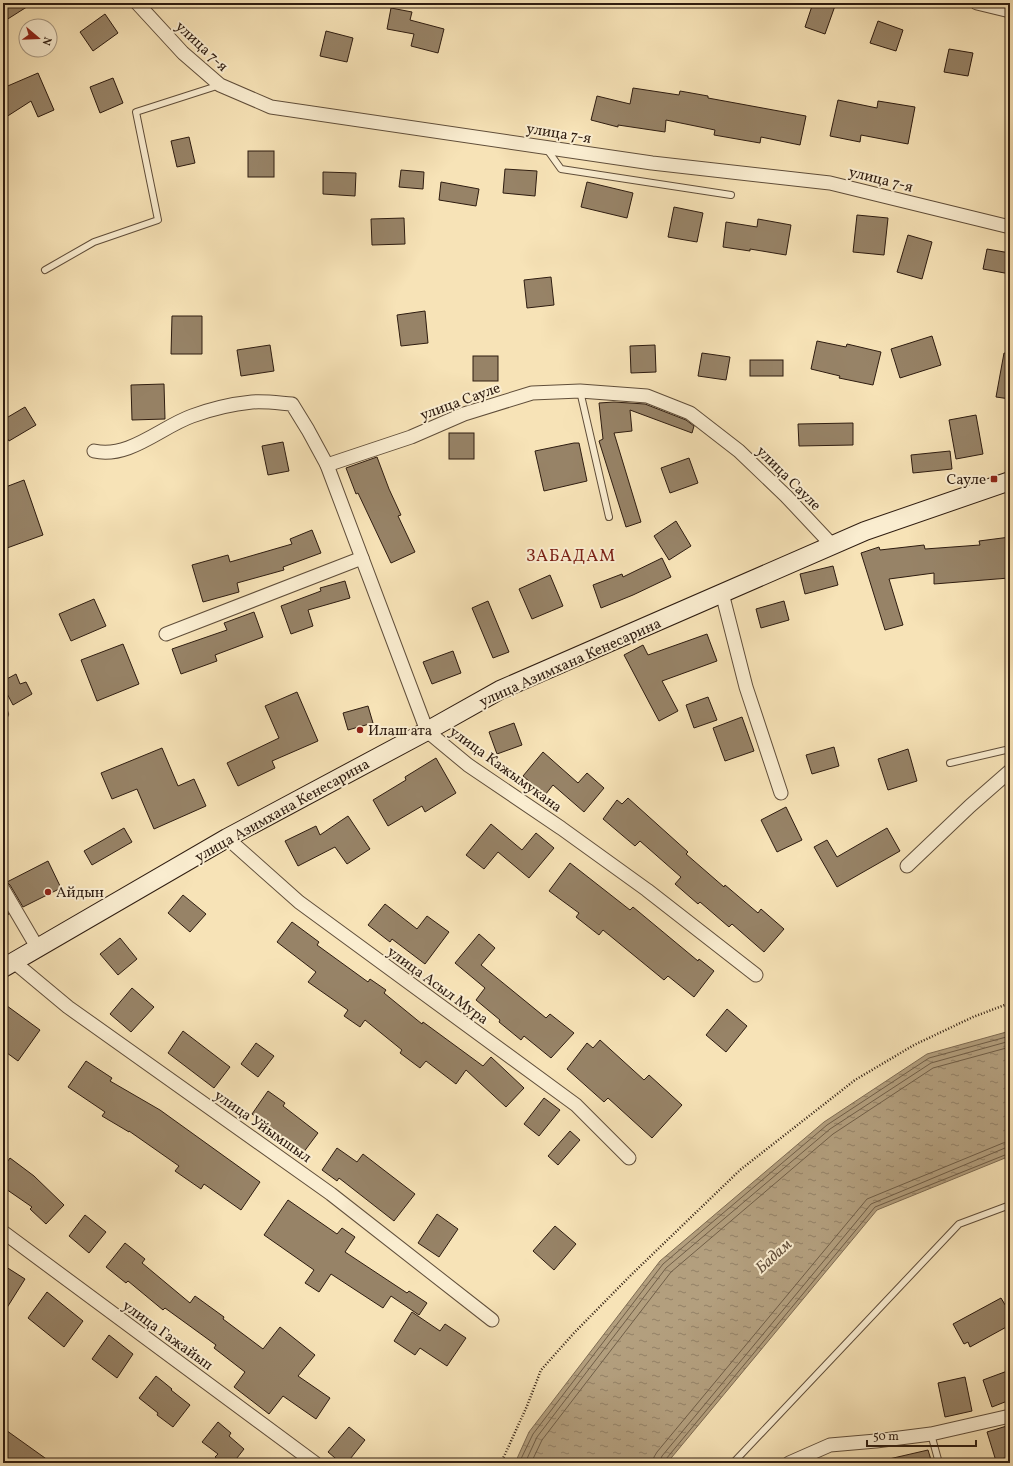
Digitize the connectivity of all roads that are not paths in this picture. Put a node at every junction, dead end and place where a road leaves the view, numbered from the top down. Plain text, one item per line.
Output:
1 (137, 3) edge
2 (977, 3) edge
3 (1010, 11) edge
4 (220, 85) junction
5 (545, 147) junction
6 (731, 195) dead end
7 (1010, 227) edge
8 (45, 270) dead end
9 (580, 391) junction
10 (94, 451) dead end
11 (327, 465) junction
12 (1010, 481) edge
13 (609, 517) dead end
14 (832, 545) junction
15 (362, 558) junction
16 (722, 594) junction
17 (166, 634) dead end
18 (427, 731) junction
19 (1010, 749) edge
20 (950, 763) dead end
21 (1010, 771) edge
22 (781, 793) dead end
23 (227, 838) junction
24 (907, 866) dead end
25 (3, 888) edge
26 (37, 948) junction
27 (8, 965) edge
28 (756, 975) dead end
29 (629, 1158) dead end
30 (1010, 1205) edge
31 (3, 1232) edge
32 (492, 1320) dead end
33 (1010, 1416) edge
34 (931, 1434) junction
35 (315, 1463) edge
36 (733, 1463) edge
37 (789, 1463) edge
38 (939, 1463) edge

1 - 4 street, улица 7-я
2 - 3 street
4 - 5 street, улица 7-я
4 - 8 lane
5 - 6 lane
5 - 7 street, улица 7-я
9 - 11 street, улица Сауле
9 - 13 lane
9 - 14 street, улица Сауле
10 - 11 street
11 - 15 street, улица Кажымукана
12 - 14 street, улица Азимхана Кенесарина
14 - 16 street, улица Азимхана Кенесарина
15 - 17 street
15 - 18 street, улица Кажымукана
16 - 18 street, улица Азимхана Кенесарина
16 - 22 street
18 - 23 street, улица Азимхана Кенесарина
18 - 28 street, улица Кажымукана
19 - 20 lane
21 - 24 street
23 - 26 street, улица Азимхана Кенесарина
23 - 29 street, улица Асыл Мура
25 - 26 street
26 - 27 street, улица Азимхана Кенесарина
27 - 32 street, улица Уйымшыл
30 - 36 lane
31 - 35 street, улица Гажайып
33 - 34 street
34 - 37 street
34 - 38 lane

